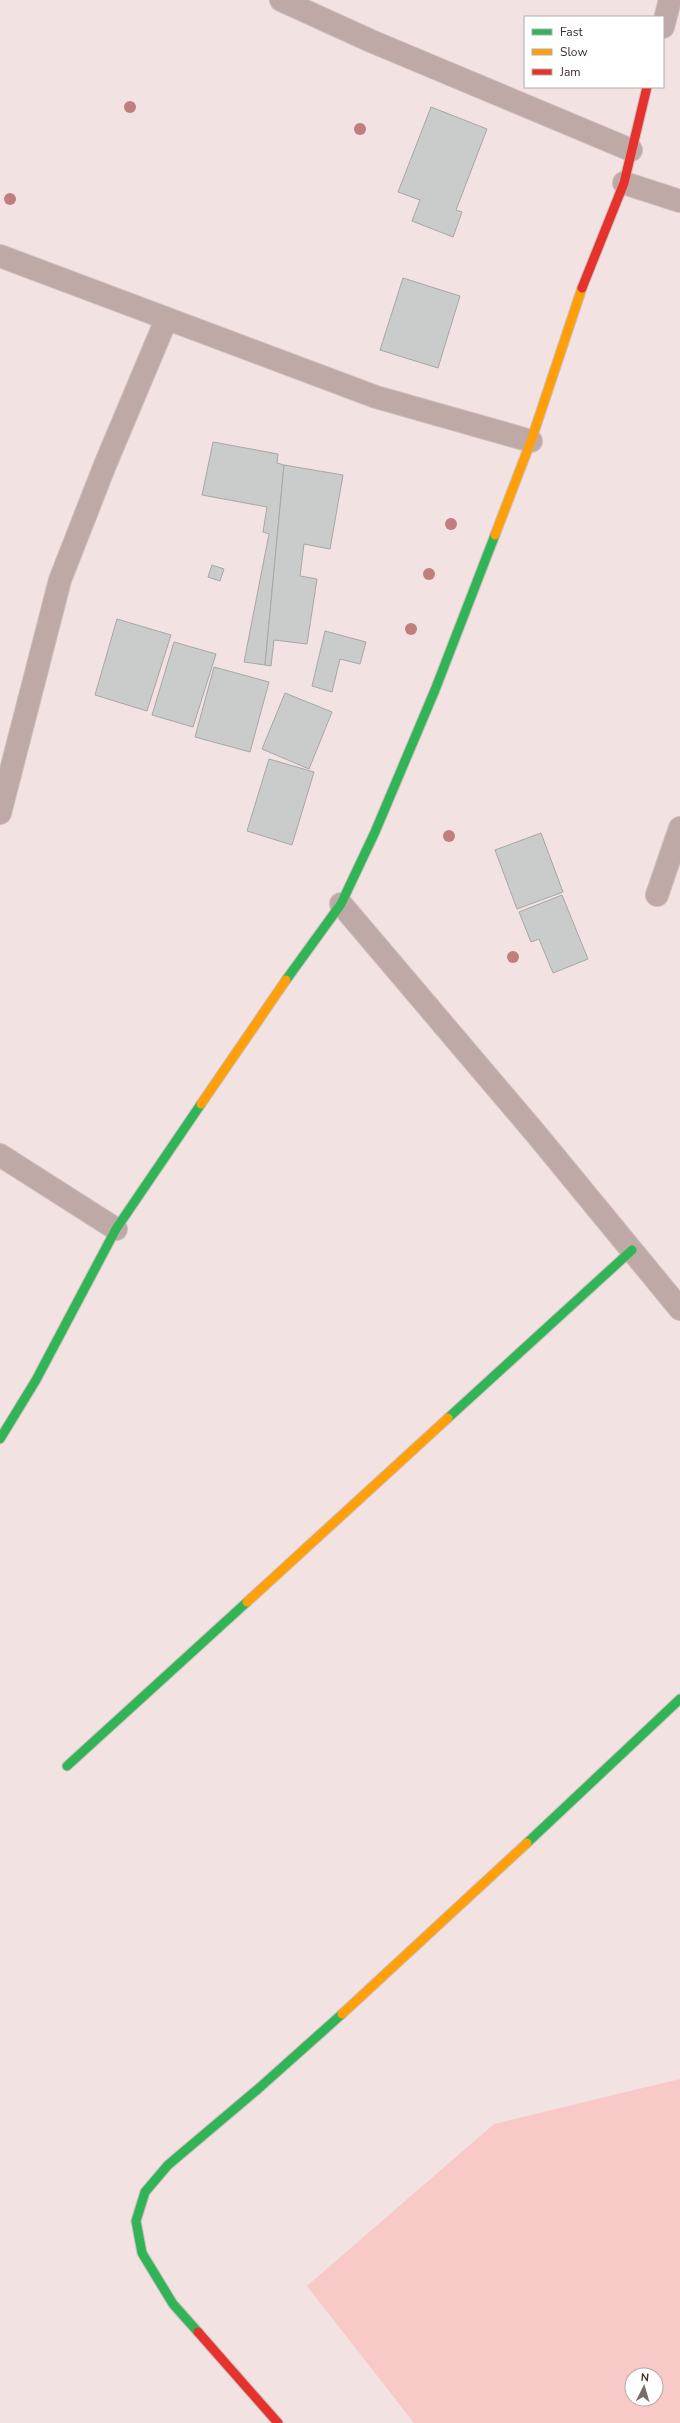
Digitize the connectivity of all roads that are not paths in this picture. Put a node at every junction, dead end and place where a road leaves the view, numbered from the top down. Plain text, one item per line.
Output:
1 (281, 0) edge
2 (670, 0) edge
3 (664, 23) edge
4 (647, 88) edge
5 (631, 150) junction
6 (624, 183) junction
7 (680, 201) edge
8 (0, 256) edge
9 (166, 320) junction
10 (531, 441) junction
11 (0, 813) edge
12 (680, 828) edge
13 (657, 895) dead end
14 (341, 904) junction
15 (0, 1155) edge
16 (116, 1228) junction
17 (632, 1250) junction
18 (680, 1309) edge
19 (0, 1439) edge
20 (680, 1699) edge
21 (67, 1766) dead end
22 (278, 2423) edge

1 - 5 street
2 - 3 street
4 - 5 street
5 - 6 street
6 - 7 street
6 - 10 street
8 - 9 street
9 - 10 street
9 - 11 street
10 - 14 street
12 - 13 street
14 - 16 street
14 - 17 street
15 - 16 street
16 - 19 street
17 - 18 street
17 - 21 street
20 - 22 street

